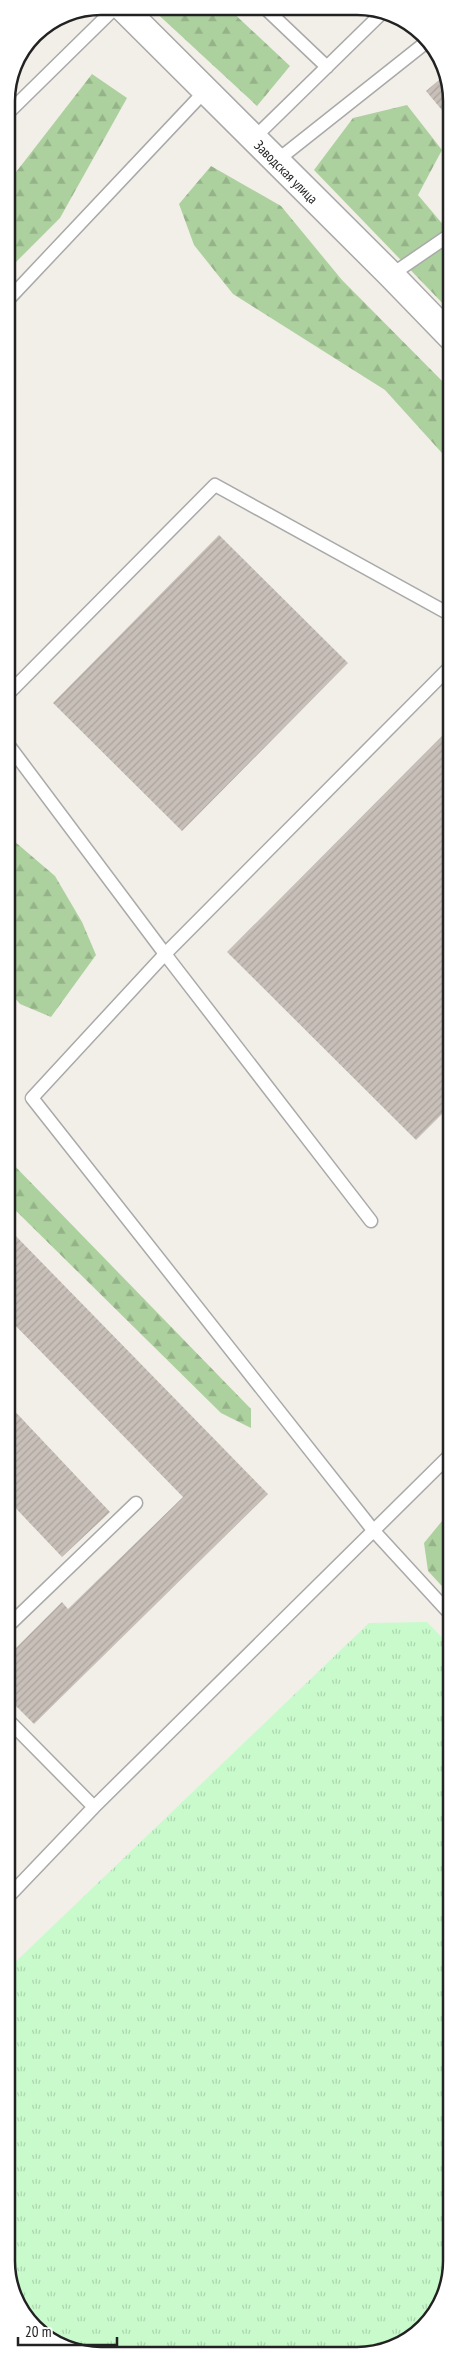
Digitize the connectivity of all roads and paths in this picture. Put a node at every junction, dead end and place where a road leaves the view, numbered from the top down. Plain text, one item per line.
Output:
1 (110, 15) edge
2 (128, 15) edge
3 (272, 15) edge
4 (377, 18) edge
5 (423, 45) edge
6 (326, 67) junction
7 (205, 92) junction
8 (15, 105) edge
9 (253, 139) junction
10 (275, 162) junction
11 (443, 239) edge
12 (391, 275) junction
13 (15, 293) edge
14 (443, 329) edge
15 (443, 611) edge
16 (443, 674) edge
17 (15, 687) edge
18 (15, 754) edge
19 (165, 954) junction
20 (371, 1221) dead end
21 (443, 1462) edge
22 (136, 1503) dead end
23 (373, 1530) junction
24 (443, 1606) edge
25 (15, 1619) edge
26 (15, 1726) edge
27 (94, 1807) junction
28 (15, 1890) edge

1 - 8 lane
2 - 7 street, Заводская улица
3 - 6 lane
4 - 6 lane
5 - 10 lane
6 - 9 lane
7 - 9 street, Заводская улица
7 - 13 lane
9 - 10 street, Заводская улица
10 - 12 street, Заводская улица
11 - 12 lane
12 - 14 street, Заводская улица
15 - 17 lane
16 - 19 lane
18 - 19 lane
19 - 20 lane
19 - 23 lane
21 - 23 lane
22 - 25 lane
23 - 24 lane
23 - 27 lane
26 - 27 lane
27 - 28 lane

